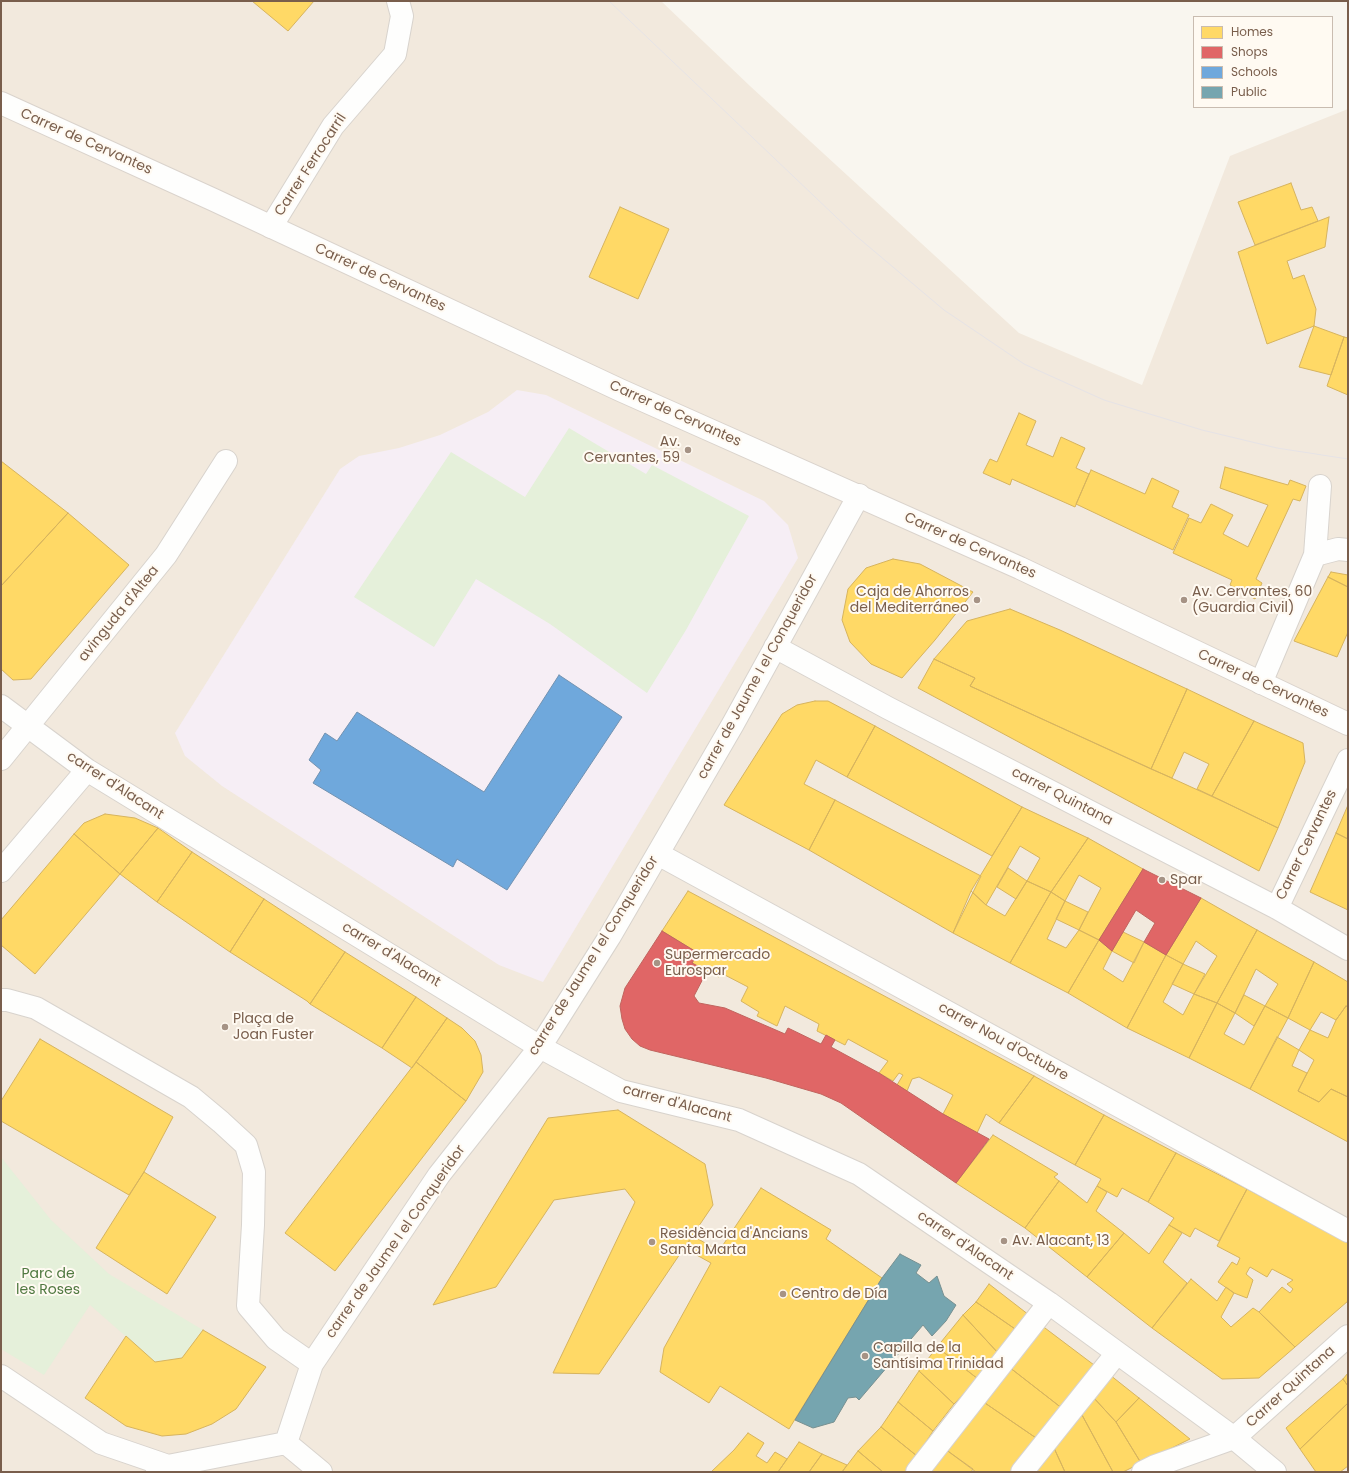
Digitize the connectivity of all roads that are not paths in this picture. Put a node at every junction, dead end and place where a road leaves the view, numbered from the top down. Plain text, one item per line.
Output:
1 (398, 1) edge
2 (1, 103) edge
3 (271, 226) junction
4 (226, 461) dead end
5 (1320, 486) dead end
6 (859, 495) junction
7 (1348, 550) edge
8 (1315, 555) junction
9 (776, 647) junction
10 (1261, 683) junction
11 (4, 709) edge
12 (1348, 724) edge
13 (27, 726) junction
14 (1, 759) edge
15 (1348, 760) edge
16 (87, 770) junction
17 (658, 854) junction
18 (1, 871) edge
19 (1277, 908) junction
20 (1348, 949) edge
21 (1, 1000) edge
22 (540, 1046) junction
23 (1348, 1231) edge
24 (1049, 1303) junction
25 (1348, 1336) edge
26 (1117, 1353) junction
27 (312, 1364) junction
28 (1, 1376) edge
29 (1234, 1438) junction
30 (286, 1443) junction
31 (162, 1469) edge
32 (321, 1472) edge
33 (917, 1472) edge
34 (1022, 1472) edge
35 (1143, 1472) edge
36 (1275, 1472) edge

1 - 3 street, Carrer Ferrocarril
2 - 3 street, Carrer de Cervantes
3 - 6 street, Carrer de Cervantes
4 - 13 street, avinguda d'Altea
5 - 8 street
6 - 9 street, carrer de Jaume I el Conqueridor
6 - 10 street, Carrer de Cervantes
7 - 8 street
8 - 10 street
9 - 17 street, carrer de Jaume I el Conqueridor
9 - 19 street, carrer Quintana
10 - 12 street, Carrer de Cervantes
11 - 13 street, carrer d'Alacant
13 - 14 street, avinguda d'Altea
13 - 16 street, carrer d'Alacant
15 - 19 street, Carrer Cervantes
16 - 18 street
16 - 22 street, carrer d'Alacant
17 - 22 street, carrer de Jaume I el Conqueridor
17 - 23 street, carrer Nou d'Octubre
19 - 20 street, carrer Quintana
21 - 27 street
22 - 24 street, carrer d'Alacant
22 - 27 street, carrer de Jaume I el Conqueridor
24 - 26 street, carrer d'Alacant
24 - 33 street
25 - 29 street, Carrer Quintana
26 - 29 street, carrer d'Alacant
26 - 34 street
27 - 30 street, carrer de Jaume I el Conqueridor
28 - 31 street
29 - 35 street
29 - 36 street, carrer d'Alacant
30 - 31 street
30 - 32 street

